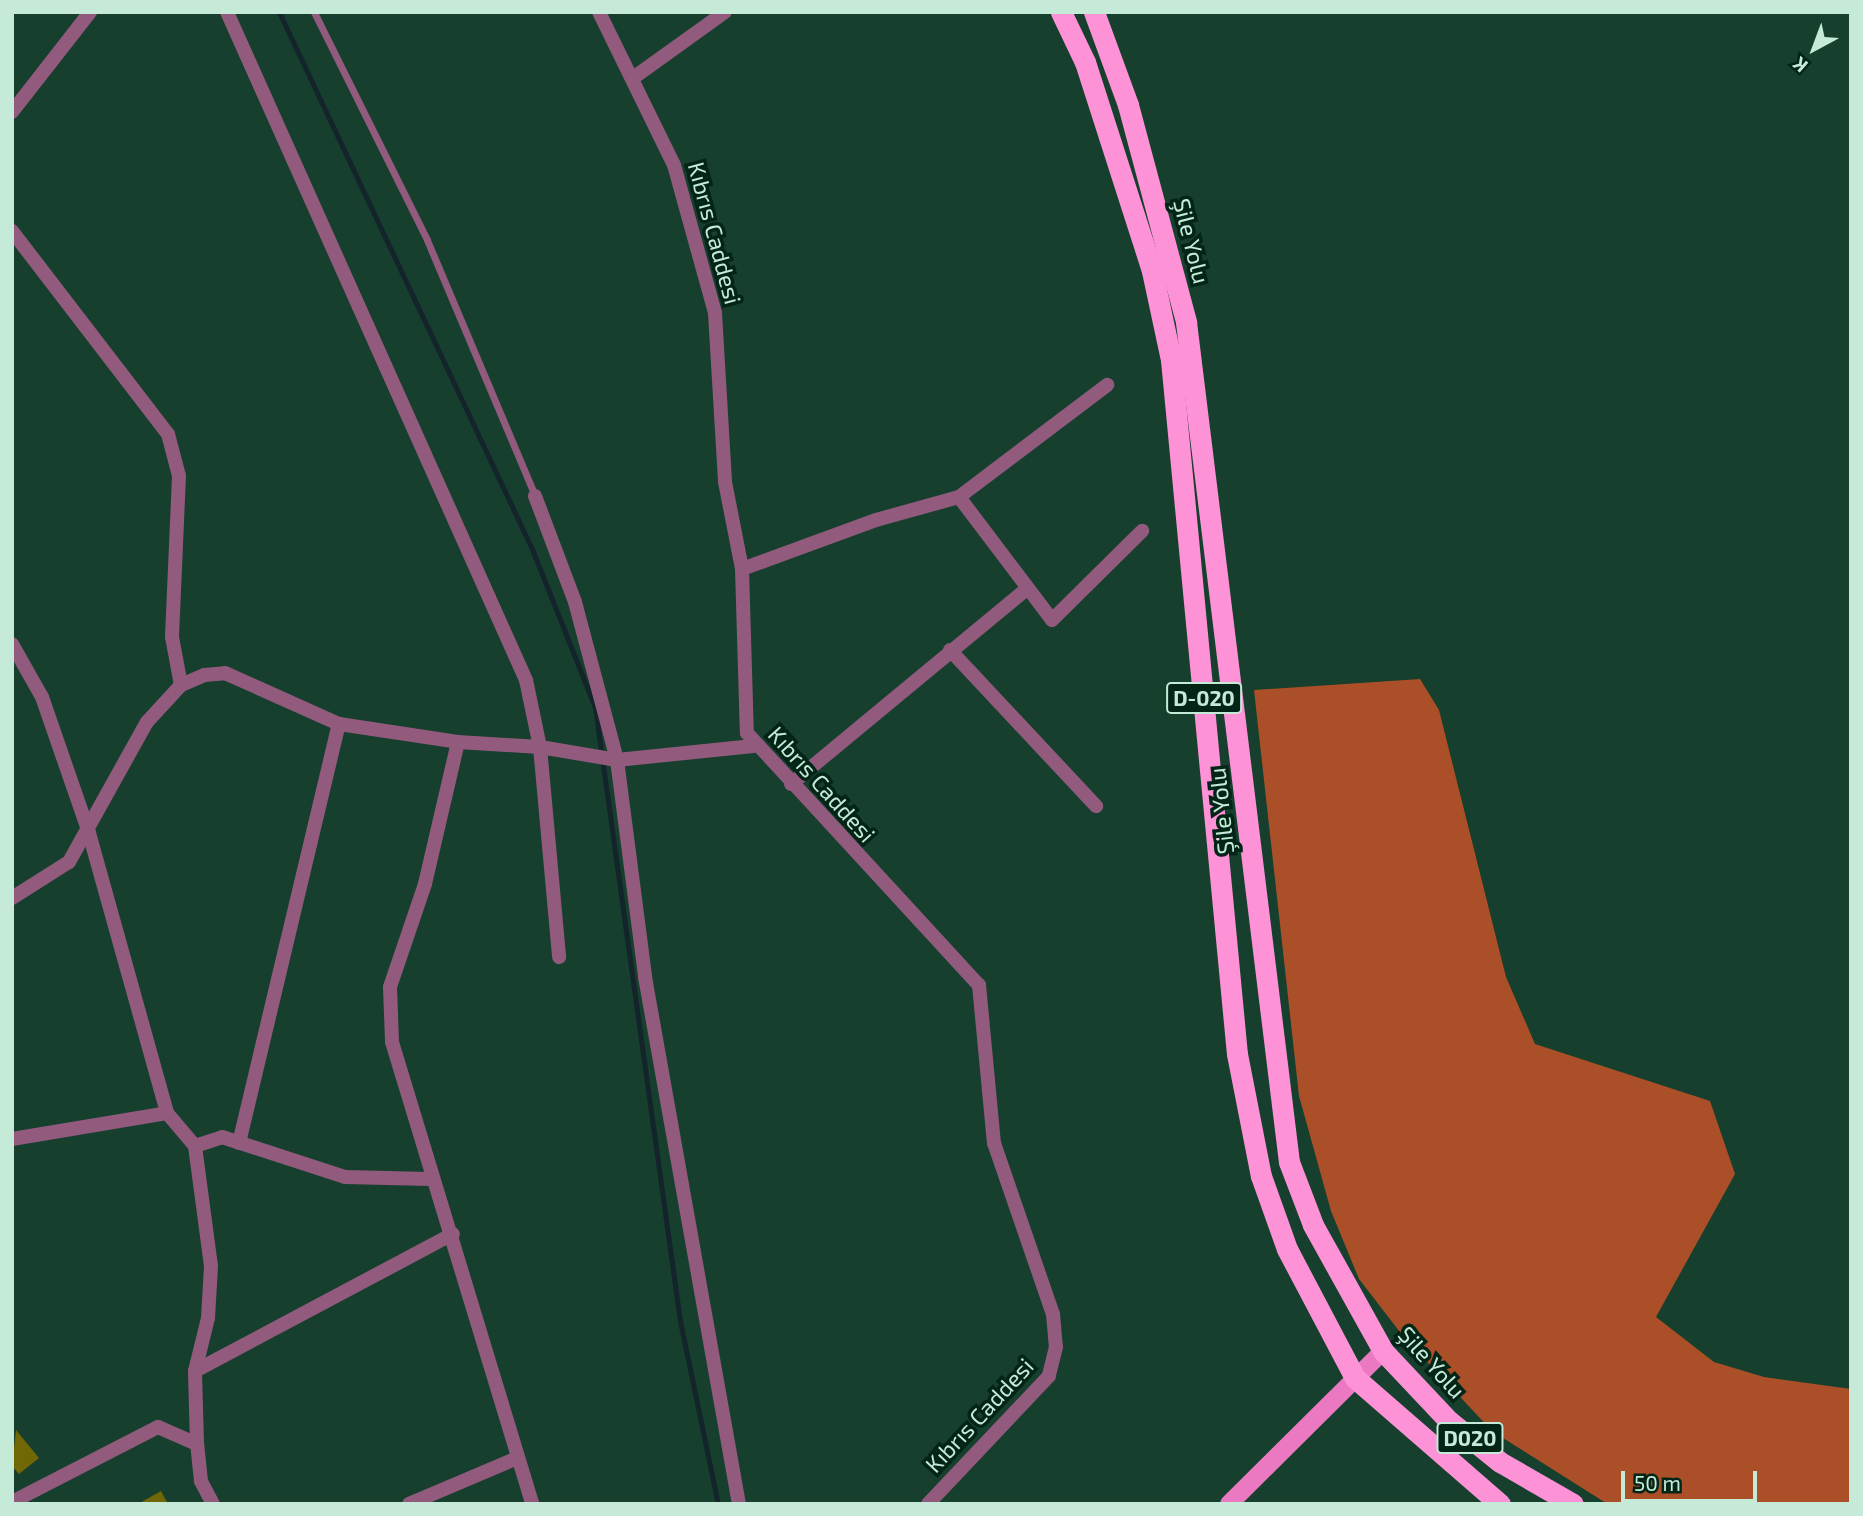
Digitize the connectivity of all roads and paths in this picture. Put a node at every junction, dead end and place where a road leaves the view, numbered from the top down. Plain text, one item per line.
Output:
1 (90, 12) edge
2 (227, 12) edge
3 (314, 12) edge
4 (599, 12) edge
5 (726, 12) edge
6 (1061, 12) edge
7 (1094, 12) edge
8 (633, 79) junction
9 (12, 111) edge
10 (12, 232) edge
11 (1107, 385) dead end
12 (536, 496) joint
13 (959, 497) junction
14 (1142, 531) dead end
15 (742, 569) junction
16 (1024, 591) junction
17 (12, 644) edge
18 (950, 650) junction
19 (181, 685) junction
20 (339, 724) junction
21 (458, 742) junction
22 (753, 746) junction
23 (540, 747) junction
24 (617, 760) junction
25 (791, 784) junction
26 (1096, 806) dead end
27 (89, 833) junction
28 (12, 898) edge
29 (559, 957) dead end
30 (167, 1114) junction
31 (12, 1139) edge
32 (239, 1143) junction
33 (195, 1146) junction
34 (430, 1179) junction
35 (453, 1234) junction
36 (1383, 1351) junction
37 (195, 1371) junction
38 (1355, 1378) junction
39 (197, 1444) junction
40 (515, 1459) junction
41 (12, 1502) edge
42 (213, 1504) edge
43 (409, 1504) edge
44 (532, 1504) edge
45 (739, 1504) edge
46 (928, 1504) edge
47 (1229, 1504) edge
48 (1500, 1504) edge
49 (1573, 1504) edge

1 - 9 street
2 - 23 street
3 - 12 lane
4 - 8 street, Kıbrıs Caddesi
5 - 8 street
6 - 38 highway, Şile Yolu / D-020
7 - 36 highway, Şile Yolu / D-020
8 - 15 street, Kıbrıs Caddesi
10 - 19 street
11 - 13 street
12 - 24 street
13 - 15 street
13 - 16 street
14 - 16 street
15 - 22 street, Kıbrıs Caddesi
16 - 18 street
17 - 27 street
18 - 25 street
18 - 26 street
19 - 20 street
19 - 27 street
20 - 21 street
20 - 32 street
21 - 23 street
21 - 34 street
22 - 24 street
22 - 25 street, Kıbrıs Caddesi
23 - 24 street
23 - 29 street
24 - 45 street
25 - 46 street, Kıbrıs Caddesi
27 - 28 street
27 - 30 street
30 - 31 street
30 - 33 street
32 - 33 street
32 - 34 street
33 - 37 street
34 - 35 street
35 - 37 street
35 - 40 street
36 - 38 main road
36 - 49 highway, Şile Yolu / D020
37 - 39 street
38 - 47 main road
38 - 48 highway, Şile Yolu / D020
39 - 41 street
39 - 42 street
40 - 43 street
40 - 44 street

